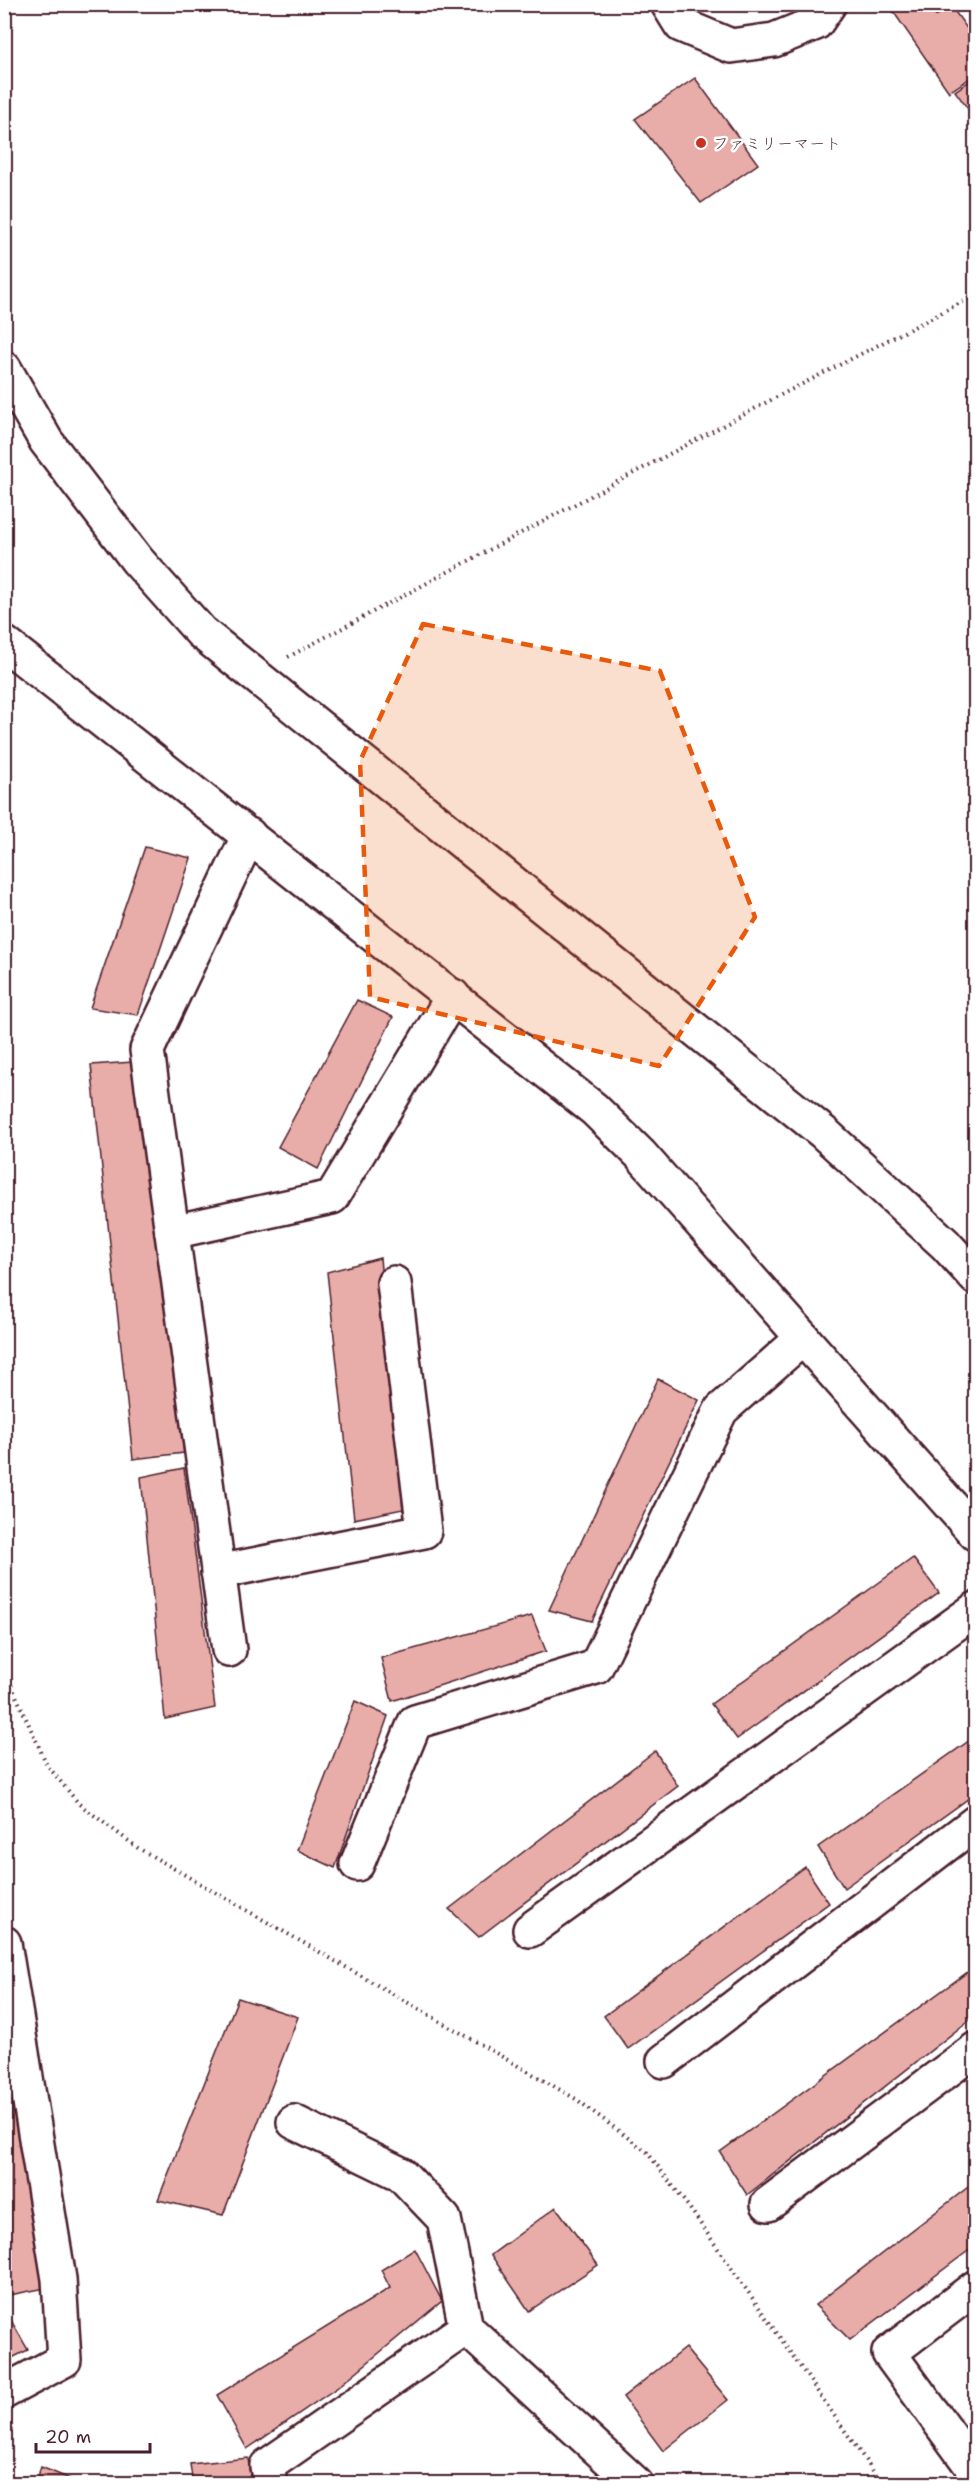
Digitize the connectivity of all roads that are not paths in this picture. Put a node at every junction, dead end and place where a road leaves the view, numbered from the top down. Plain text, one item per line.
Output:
1 (668, 4) edge
2 (829, 4) edge
3 (4, 368) edge
4 (4, 643) edge
5 (249, 835) junction
6 (453, 996) junction
7 (172, 1232) junction
8 (975, 1278) edge
9 (394, 1283) dead end
10 (803, 1338) junction
11 (975, 1534) edge
12 (218, 1572) junction
13 (975, 1609) edge
14 (229, 1650) dead end
15 (975, 1822) edge
16 (357, 1864) dead end
17 (530, 1930) dead end
18 (4, 1943) edge
19 (975, 2049) edge
20 (664, 2061) dead end
21 (294, 2122) dead end
22 (768, 2204) dead end
23 (975, 2287) edge
24 (466, 2328) junction
25 (4, 2392) edge
26 (975, 2472) edge
27 (270, 2484) edge
28 (636, 2484) edge

1 - 2 street
3 - 8 street
4 - 5 street
5 - 6 street
5 - 7 street
6 - 7 street
6 - 10 street
7 - 12 street
9 - 12 street
10 - 11 street
10 - 16 street
12 - 14 street
13 - 17 street
15 - 20 street
18 - 25 street
19 - 22 street
21 - 24 street
23 - 26 street
24 - 27 street
24 - 28 street

